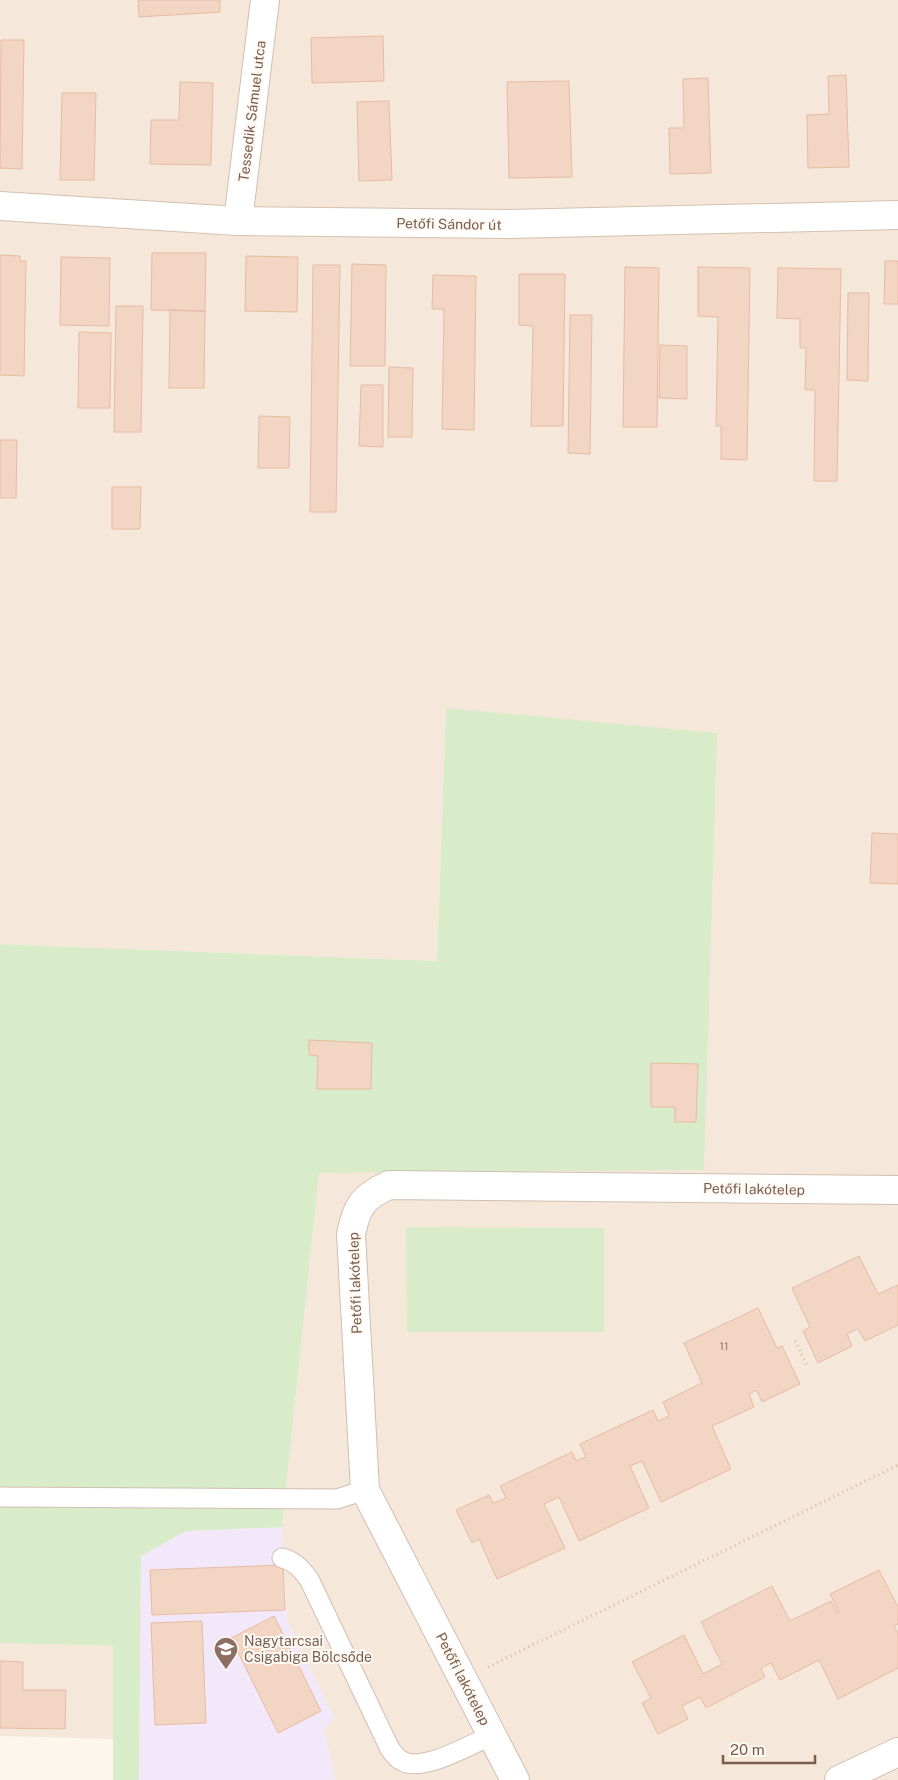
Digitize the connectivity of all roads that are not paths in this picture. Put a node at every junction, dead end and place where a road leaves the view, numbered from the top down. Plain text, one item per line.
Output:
1 (265, 0) edge
2 (0, 206) edge
3 (898, 215) edge
4 (238, 222) junction
5 (898, 1190) edge
6 (365, 1490) junction
7 (0, 1497) edge
8 (282, 1558) dead end
9 (492, 1735) junction
10 (898, 1752) edge
11 (515, 1780) edge
12 (839, 1780) edge

1 - 4 street, Tessedik Sámuel utca
2 - 4 street, Petőfi Sándor út
3 - 4 street, Petőfi Sándor út
5 - 6 street, Petőfi lakótelep
6 - 7 lane
6 - 9 street, Petőfi lakótelep
8 - 9 lane
9 - 11 street, Petőfi lakótelep
10 - 12 street

